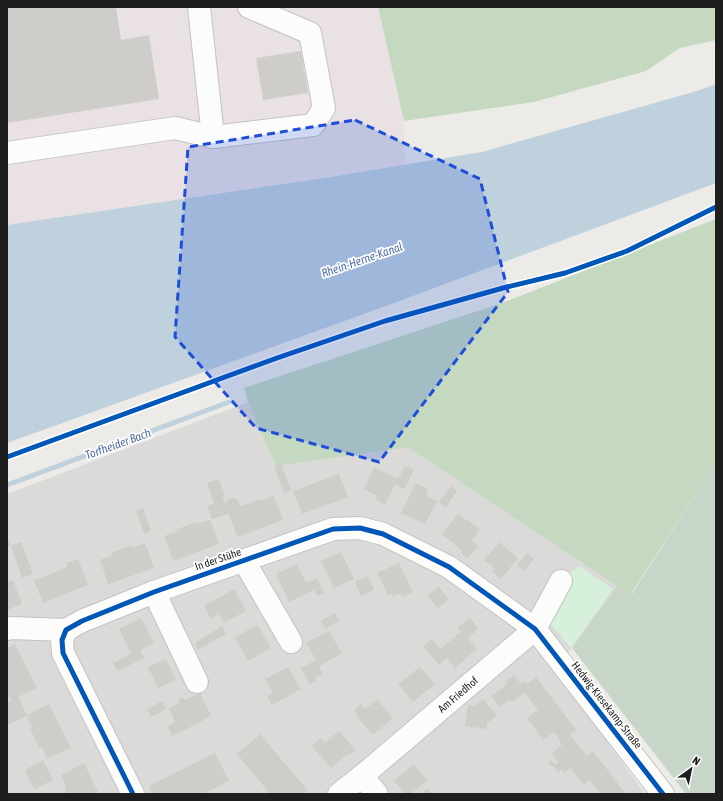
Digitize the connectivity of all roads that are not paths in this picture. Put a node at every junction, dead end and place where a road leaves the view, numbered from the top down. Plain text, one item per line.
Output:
1 (199, 7) edge
2 (249, 7) edge
3 (213, 137) junction
4 (7, 153) edge
5 (244, 561) junction
6 (561, 581) dead end
7 (154, 592) junction
8 (7, 629) edge
9 (535, 629) junction
10 (66, 630) junction
11 (291, 642) dead end
12 (197, 682) dead end
13 (362, 776) junction
14 (133, 794) edge
15 (339, 794) edge
16 (377, 794) edge
17 (663, 794) edge

1 - 3 street
2 - 3 street
3 - 4 street
5 - 7 street, In der Stühe
5 - 9 street, In der Stühe
5 - 11 street, In der Stühe
6 - 9 street, Am Friedhof
7 - 10 street, In der Stühe
7 - 12 street
8 - 10 street
9 - 13 street, Am Friedhof
9 - 17 street, Hedwig-Kiesekamp-Straße
10 - 14 street
13 - 15 street, Am Friedhof
13 - 16 street

